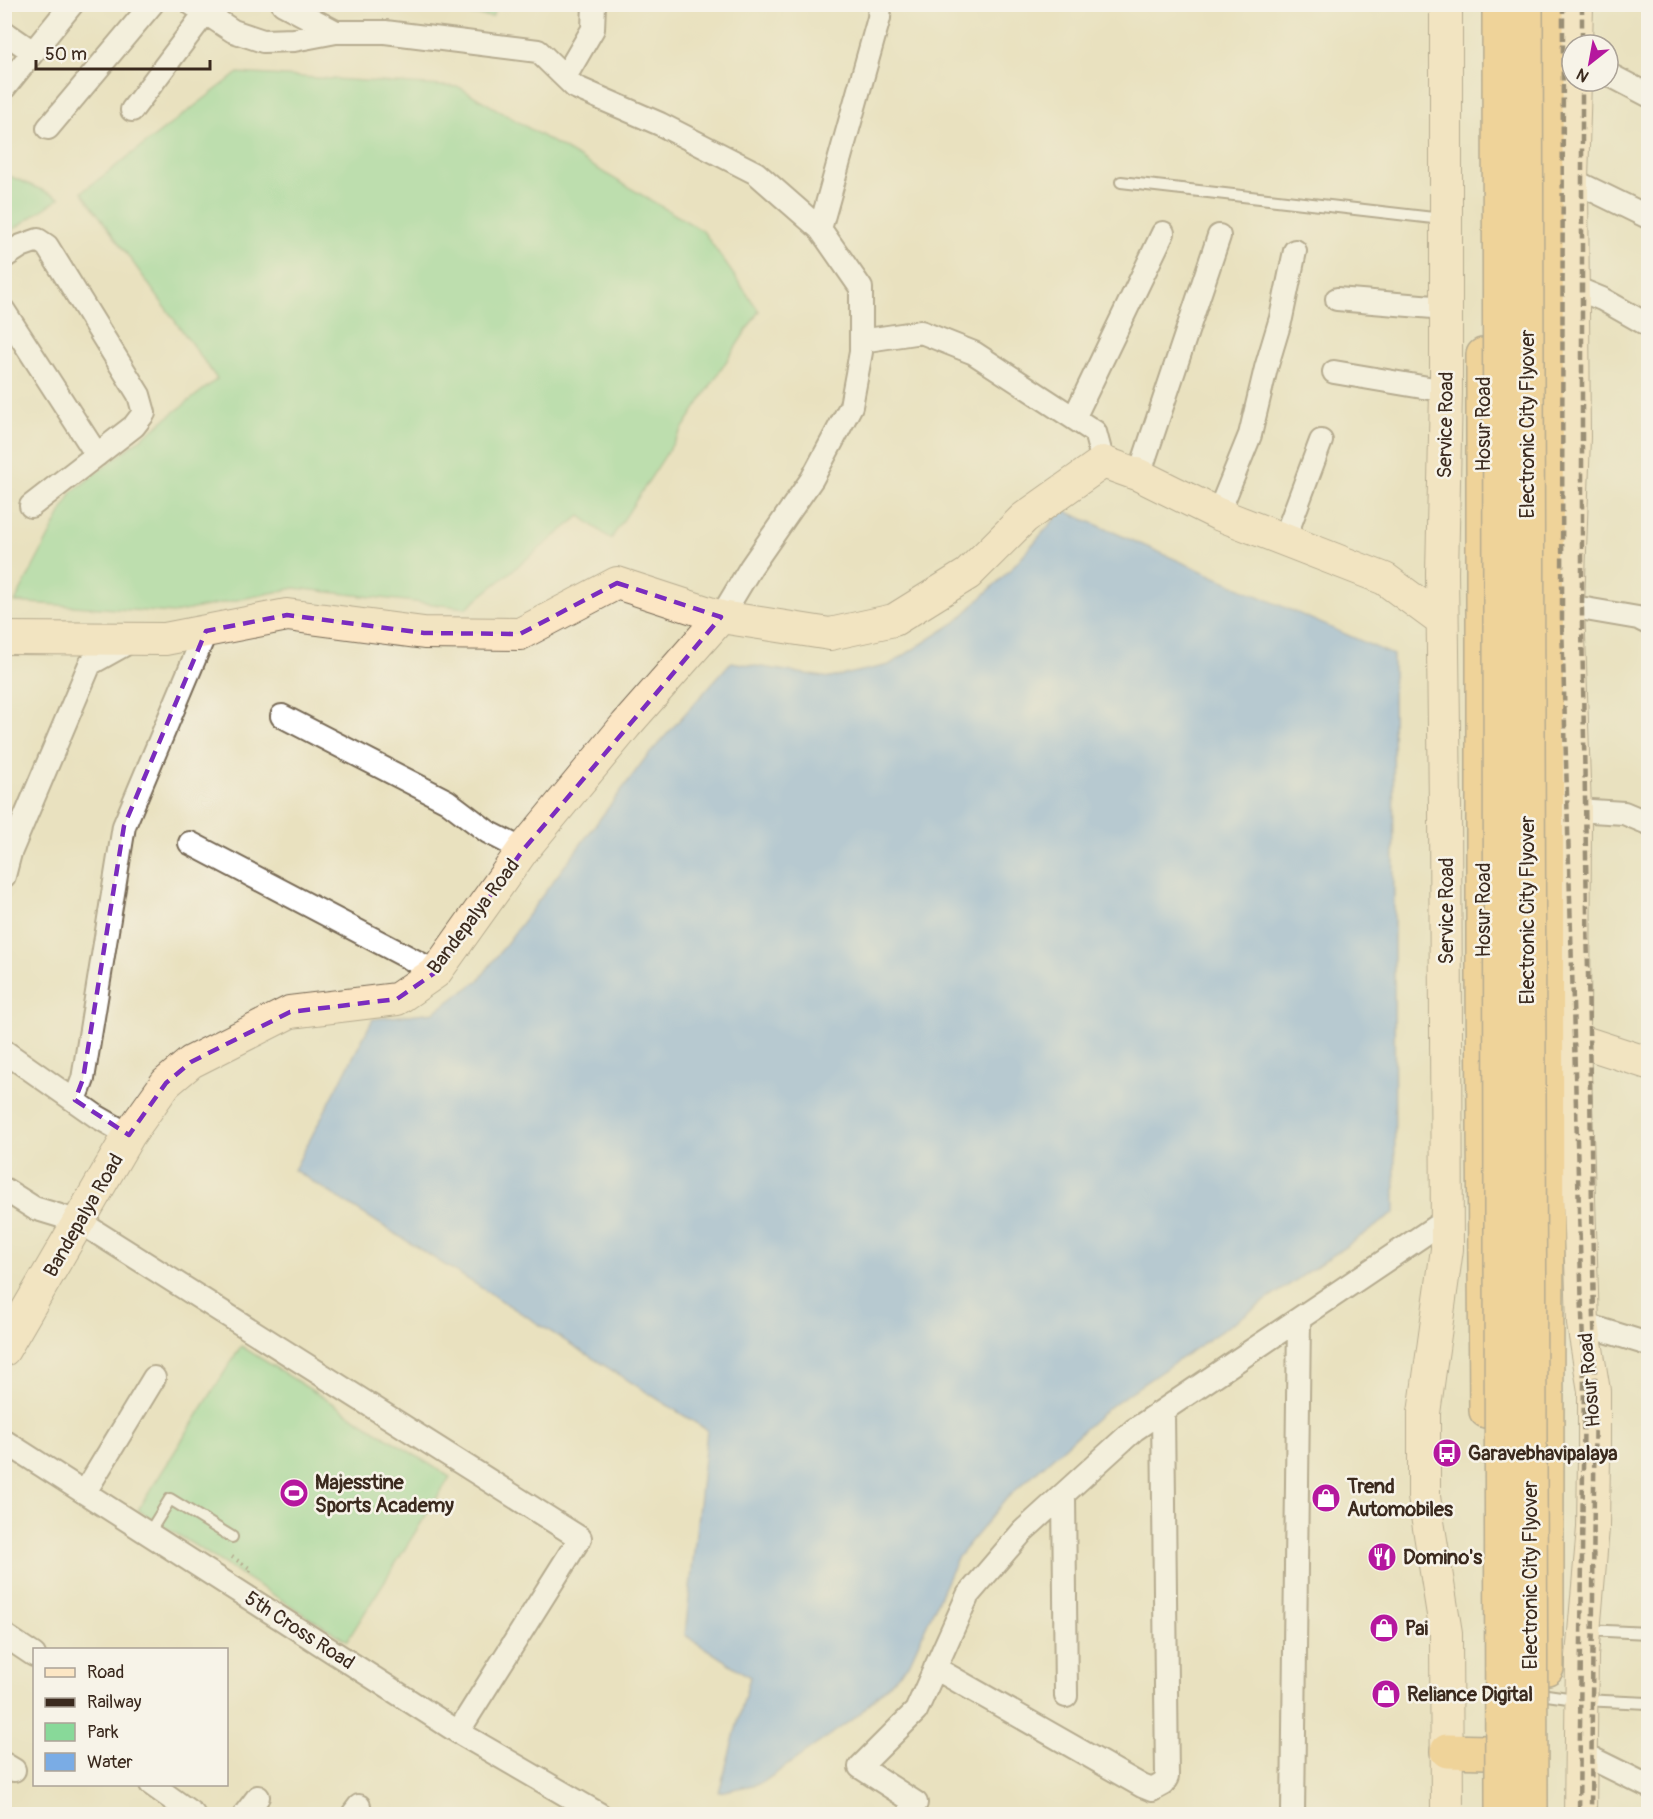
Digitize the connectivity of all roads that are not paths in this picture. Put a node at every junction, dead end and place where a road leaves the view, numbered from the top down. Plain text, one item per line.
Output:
1 (72, 4) edge
2 (152, 4) edge
3 (283, 4) edge
4 (594, 4) edge
5 (880, 4) edge
6 (1446, 4) edge
7 (1483, 4) edge
8 (1499, 4) edge
9 (1526, 4) edge
10 (1546, 4) edge
11 (1577, 4) edge
12 (198, 9) edge
13 (4, 32) edge
14 (336, 32) junction
15 (1576, 33) edge
16 (33, 52) junction
17 (565, 77) junction
18 (1620, 80) edge
19 (4, 88) edge
20 (1575, 93) edge
21 (1648, 95) edge
22 (132, 110) dead end
23 (48, 128) dead end
24 (1572, 180) junction
25 (1121, 182) dead end
26 (1648, 217) edge
27 (1445, 220) junction
28 (820, 229) junction
29 (1163, 233) dead end
30 (1219, 236) dead end
31 (1295, 251) dead end
32 (4, 257) edge
33 (1573, 287) junction
34 (1337, 299) dead end
35 (1445, 308) junction
36 (4, 311) edge
37 (1648, 326) edge
38 (861, 341) junction
39 (1334, 372) dead end
40 (1446, 391) junction
41 (1074, 418) junction
42 (1321, 441) dead end
43 (97, 456) junction
44 (1103, 462) junction
45 (1138, 475) junction
46 (31, 506) dead end
47 (1218, 514) junction
48 (1284, 540) junction
49 (1442, 573) junction
50 (1385, 579) junction
51 (1557, 614) junction
52 (722, 617) junction
53 (1443, 621) junction
54 (1483, 621) junction
55 (1648, 623) edge
56 (206, 631) junction
57 (4, 638) edge
58 (134, 639) junction
59 (282, 716) dead end
60 (1575, 810) junction
61 (1648, 823) edge
62 (190, 843) dead end
63 (523, 850) junction
64 (4, 876) edge
65 (436, 972) junction
66 (1574, 1039) junction
67 (4, 1051) edge
68 (1648, 1063) edge
69 (75, 1100) junction
70 (129, 1135) junction
71 (4, 1189) edge
72 (1446, 1219) junction
73 (80, 1222) junction
74 (1299, 1318) junction
75 (1583, 1324) junction
76 (9, 1333) edge
77 (1648, 1344) edge
78 (154, 1378) dead end
79 (1163, 1411) junction
80 (4, 1441) edge
81 (85, 1492) junction
82 (1064, 1494) junction
83 (149, 1533) junction
84 (232, 1537) dead end
85 (1585, 1630) junction
86 (1648, 1633) edge
87 (4, 1635) edge
88 (33, 1653) edge
89 (935, 1668) junction
90 (1547, 1695) junction
91 (1066, 1696) dead end
92 (1582, 1700) junction
93 (1648, 1703) edge
94 (458, 1732) junction
95 (1447, 1751) junction
96 (1487, 1752) junction
97 (1581, 1753) junction
98 (152, 1786) edge
99 (1648, 1786) edge
100 (193, 1815) edge
101 (599, 1815) edge
102 (908, 1815) edge
103 (1293, 1815) edge
104 (1447, 1815) edge
105 (1487, 1815) edge
106 (1502, 1815) edge
107 (1531, 1815) edge
108 (1547, 1815) edge
109 (1580, 1815) edge

1 - 16 street
2 - 23 street
3 - 14 street
4 - 17 street
5 - 28 street
6 - 27 street, Service Road
7 - 54 highway, Hosur Road
8 - 106 highway, Electronic City Flyover, bridge
9 - 107 highway, Electronic City Flyover, bridge
10 - 51 highway, Hosur Road
11 - 15 street
12 - 14 street
12 - 22 street
13 - 16 street
14 - 17 street
16 - 19 street
17 - 28 street
18 - 21 street
20 - 24 street, Hosur Road
24 - 26 street
24 - 33 street, Hosur Road
25 - 27 lane
27 - 35 street, Service Road
28 - 38 street
29 - 41 street
30 - 45 street
31 - 47 street
32 - 43 street
33 - 37 street
33 - 51 street, Hosur Road
34 - 35 street
35 - 40 street, Service Road
36 - 43 street
38 - 41 street
38 - 52 street
39 - 40 street
40 - 49 street, Service Road
41 - 44 street
42 - 48 street
43 - 46 street
44 - 45 street
44 - 52 street
45 - 47 street
47 - 48 street
48 - 50 street
49 - 50 street
49 - 53 street, Service Road
50 - 53 street
51 - 54 highway
51 - 55 street
51 - 60 street, Hosur Road
51 - 90 highway, Hosur Road
52 - 56 street
52 - 63 street, Bandepalya Road
53 - 72 street, Service Road
54 - 96 highway, Hosur Road
56 - 58 street
56 - 69 street
57 - 58 street
58 - 64 street
59 - 63 street
60 - 61 street
60 - 66 street, Hosur Road
62 - 65 street
63 - 65 street, Bandepalya Road
65 - 70 street, Bandepalya Road
66 - 68 street
66 - 75 street, Hosur Road
67 - 69 street
69 - 70 street
70 - 73 street, Bandepalya Road
71 - 73 street
72 - 74 street
72 - 95 street, Service Road
73 - 76 street, Bandepalya Road
73 - 94 street
74 - 79 street
74 - 103 street
75 - 77 street
75 - 85 street, Hosur Road
78 - 81 street
79 - 82 street
79 - 89 street
80 - 81 street, 5th Cross Road
81 - 83 street, 5th Cross Road
82 - 89 street
82 - 91 street
83 - 84 lane
83 - 94 street, 5th Cross Road
85 - 86 lane
85 - 92 street, Hosur Road
87 - 88 street
89 - 102 street
90 - 92 lane
90 - 108 highway, Hosur Road
92 - 93 lane
92 - 97 street, Hosur Road
94 - 101 street, 5th Cross Road
95 - 96 highway
95 - 104 street, Service Road
96 - 105 highway, Hosur Road
97 - 99 street
97 - 109 street, Hosur Road
98 - 100 street

